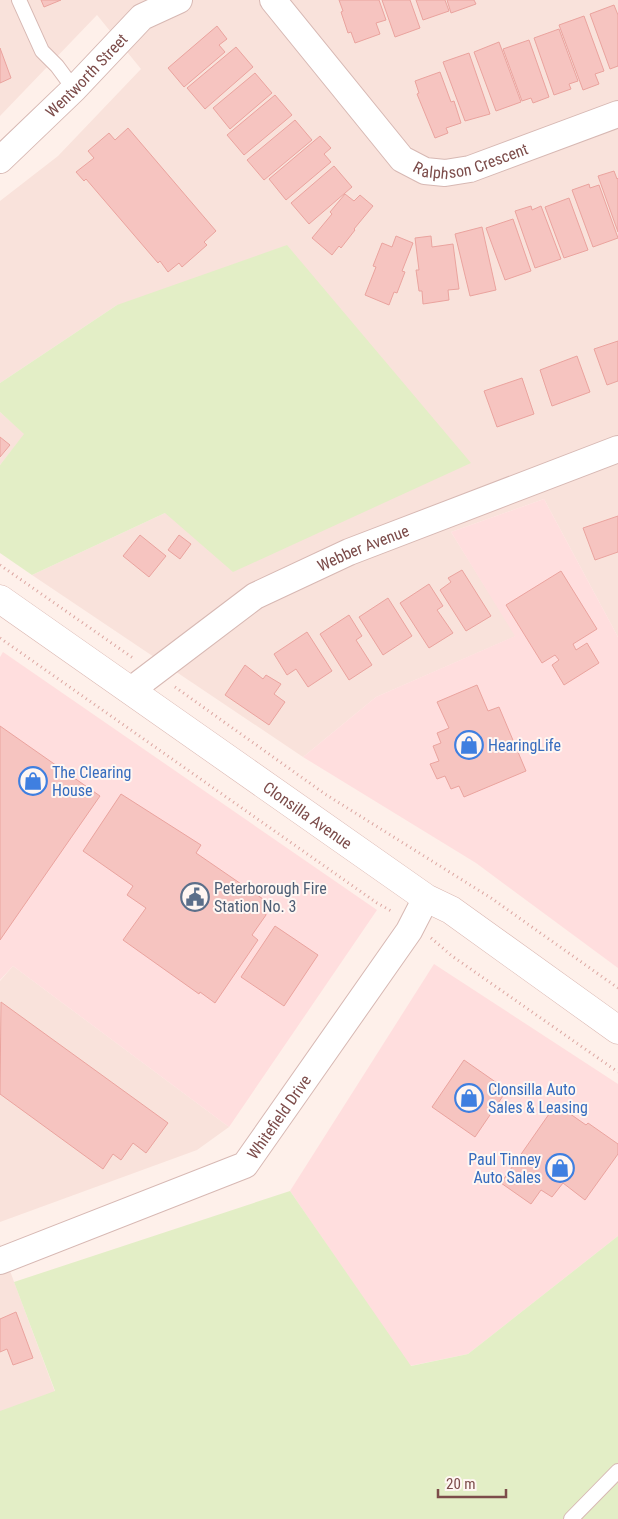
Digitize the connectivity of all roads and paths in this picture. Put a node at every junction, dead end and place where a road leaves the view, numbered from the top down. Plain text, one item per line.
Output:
1 (19, 0) edge
2 (179, 0) edge
3 (273, 0) edge
4 (74, 89) junction
5 (618, 114) edge
6 (0, 160) edge
7 (618, 449) edge
8 (0, 566) edge
9 (0, 599) edge
10 (0, 638) edge
11 (154, 672) junction
12 (131, 690) junction
13 (426, 898) junction
14 (413, 924) junction
15 (618, 988) edge
16 (618, 1030) edge
17 (618, 1072) edge
18 (0, 1261) edge
19 (618, 1471) edge
20 (571, 1519) edge

1 - 4 lane
2 - 4 street, Wentworth Street
3 - 5 street, Ralphson Crescent
4 - 6 street, Wentworth Street
7 - 11 street, Webber Avenue
8 - 11 path
9 - 12 main road, Clonsilla Avenue
10 - 14 path
11 - 12 street, Webber Avenue
11 - 15 path
12 - 13 main road, Clonsilla Avenue
13 - 14 street, Whitefield Drive
13 - 16 main road, Clonsilla Avenue
14 - 17 path
14 - 18 street, Whitefield Drive
19 - 20 lane

